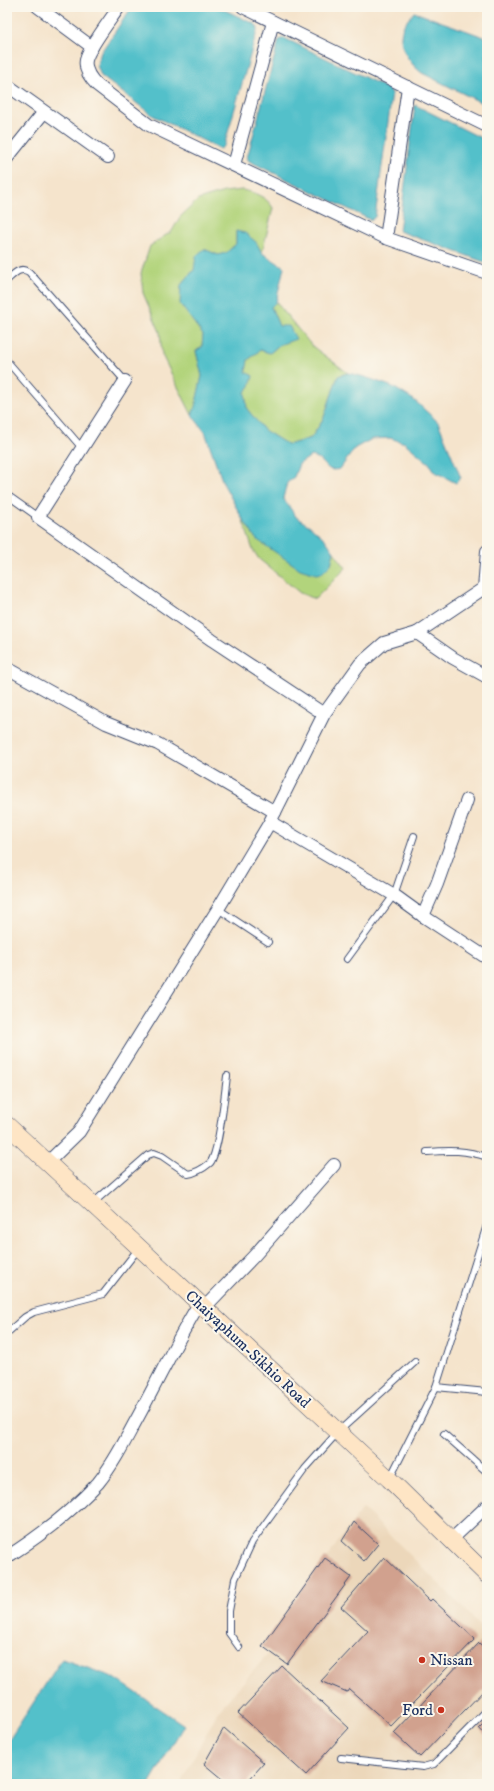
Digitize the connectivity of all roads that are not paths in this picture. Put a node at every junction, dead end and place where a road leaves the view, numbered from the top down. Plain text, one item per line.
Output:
1 (119, 7) edge
2 (243, 7) edge
3 (41, 8) edge
4 (259, 11) edge
5 (273, 22) junction
6 (92, 47) junction
7 (7, 85) edge
8 (408, 87) junction
9 (44, 112) junction
10 (487, 126) edge
11 (108, 157) dead end
12 (7, 158) edge
13 (234, 165) junction
14 (386, 238) junction
15 (487, 273) edge
16 (7, 280) edge
17 (7, 361) edge
18 (125, 381) joint
19 (82, 448) junction
20 (7, 495) edge
21 (38, 517) junction
22 (487, 551) edge
23 (485, 587) edge
24 (417, 633) junction
25 (7, 668) edge
26 (487, 677) edge
27 (324, 714) junction
28 (467, 800) dead end
29 (272, 817) junction
30 (414, 836) dead end
31 (394, 895) junction
32 (218, 909) junction
33 (423, 916) junction
34 (268, 942) dead end
35 (487, 958) edge
36 (347, 959) dead end
37 (227, 1076) dead end
38 (8, 1129) edge
39 (427, 1152) dead end
40 (487, 1157) edge
41 (47, 1163) junction
42 (334, 1165) dead end
43 (91, 1204) junction
44 (487, 1225) edge
45 (139, 1248) junction
46 (202, 1306) junction
47 (7, 1333) edge
48 (415, 1362) dead end
49 (436, 1387) junction
50 (487, 1392) edge
51 (338, 1432) junction
52 (444, 1434) dead end
53 (487, 1472) edge
54 (389, 1479) junction
55 (487, 1506) edge
56 (451, 1540) junction
57 (7, 1557) edge
58 (487, 1575) edge
59 (239, 1647) dead end
60 (487, 1710) edge
61 (341, 1758) dead end

1 - 6 street
2 - 4 street
3 - 6 street
4 - 5 street
5 - 8 street
5 - 13 street
6 - 13 street
7 - 9 street
8 - 10 street
8 - 14 street
9 - 11 street
9 - 12 street
13 - 14 street
14 - 15 street
16 - 18 lane
17 - 19 lane
18 - 19 street
19 - 21 street
20 - 21 lane
21 - 27 street
22 - 23 street
23 - 24 street
24 - 26 street
24 - 27 street
25 - 29 street
27 - 29 street
28 - 33 street
29 - 31 street
29 - 32 street
30 - 31 lane
31 - 33 street
31 - 36 lane
32 - 34 lane
32 - 41 street
33 - 35 street
37 - 43 lane
38 - 41 main road, Chaiyaphum-Sikhio Road
39 - 40 lane
41 - 43 main road, Chaiyaphum-Sikhio Road
42 - 46 street
43 - 45 main road, Chaiyaphum-Sikhio Road
44 - 49 lane
45 - 46 main road, Chaiyaphum-Sikhio Road
45 - 47 lane
46 - 51 main road, Chaiyaphum-Sikhio Road
46 - 57 street
48 - 51 lane
49 - 50 lane
49 - 54 lane
51 - 54 main road, Chaiyaphum-Sikhio Road
51 - 59 lane
52 - 53 lane
54 - 56 main road, Chaiyaphum-Sikhio Road
55 - 56 street
56 - 58 main road, Chaiyaphum-Sikhio Road
60 - 61 lane

